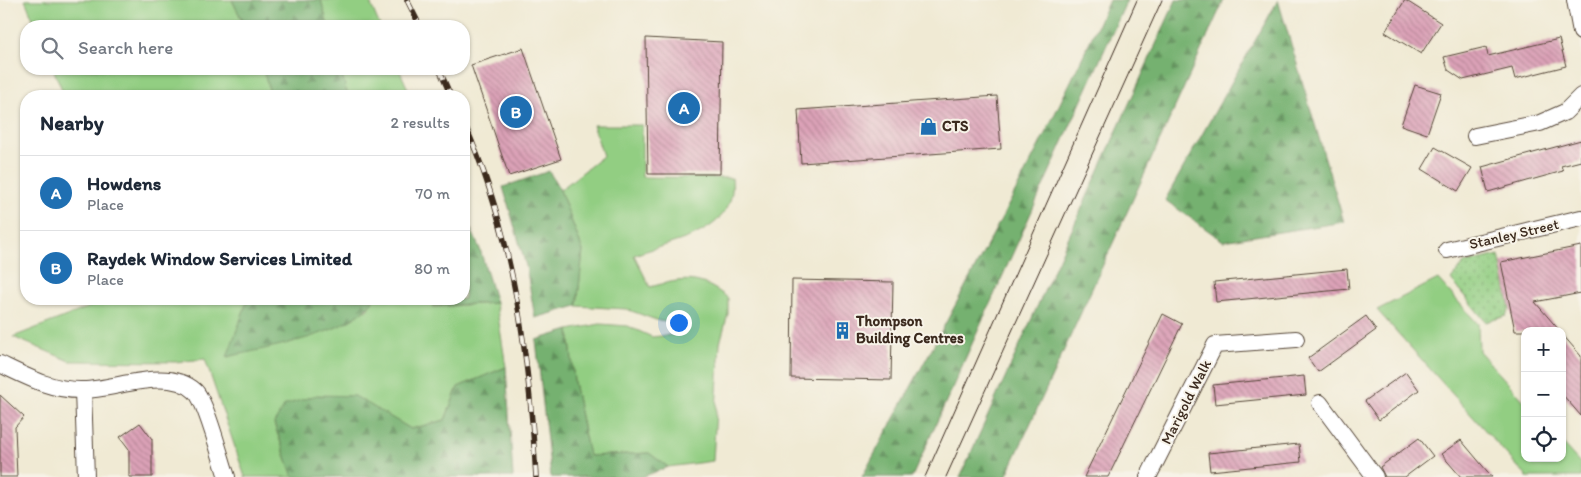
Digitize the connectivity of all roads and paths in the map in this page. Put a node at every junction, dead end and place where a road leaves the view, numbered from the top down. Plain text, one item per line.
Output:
1 (1575, 0) edge
2 (1581, 32) edge
3 (1581, 96) edge
4 (1475, 136) dead end
5 (1581, 218) edge
6 (1447, 250) dead end
7 (1296, 339) dead end
8 (0, 364) edge
9 (83, 390) junction
10 (1320, 403) dead end
11 (86, 477) edge
12 (227, 477) edge
13 (1148, 477) edge
14 (1375, 477) edge

1 - 2 street
3 - 4 street
5 - 6 street, Stanley Street
7 - 13 street, Marigold Walk
8 - 9 street
9 - 11 street
9 - 12 street
10 - 14 street

